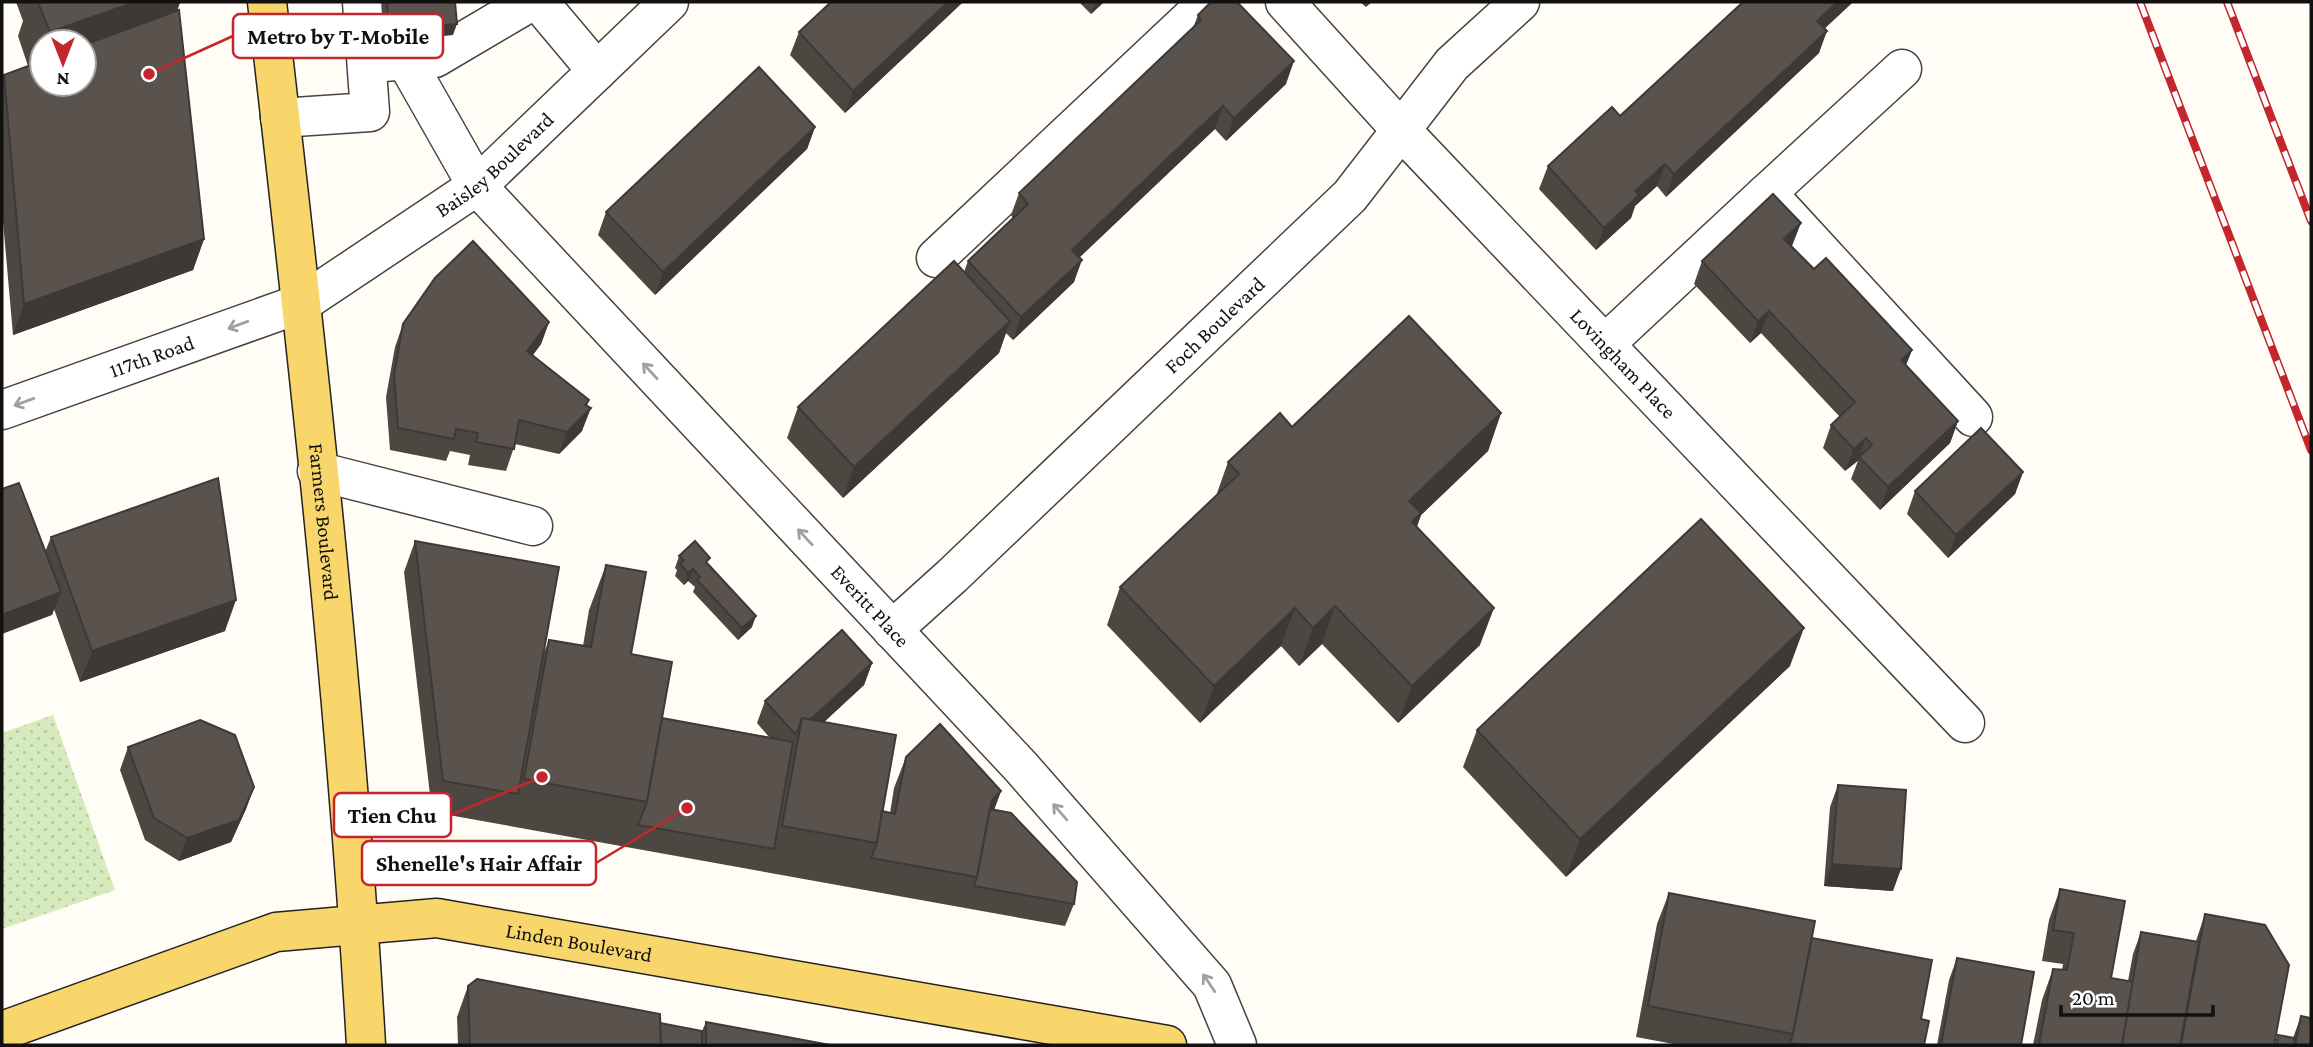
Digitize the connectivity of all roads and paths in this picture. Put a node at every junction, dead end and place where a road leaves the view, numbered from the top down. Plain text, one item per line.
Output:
1 (267, 2) edge
2 (362, 2) edge
3 (530, 2) edge
4 (539, 2) edge
5 (668, 2) edge
6 (1209, 2) edge
7 (1285, 2) edge
8 (1520, 2) edge
9 (406, 61) junction
10 (368, 63) junction
11 (1902, 69) dead end
12 (597, 71) junction
13 (280, 118) junction
14 (1401, 130) junction
15 (477, 186) junction
16 (1767, 193) junction
17 (936, 258) dead end
18 (302, 303) junction
19 (1605, 344) junction
20 (2, 410) edge
21 (1973, 417) dead end
22 (317, 471) junction
23 (533, 526) dead end
24 (892, 630) junction
25 (1965, 723) dead end
26 (358, 925) junction
27 (2, 1031) edge
28 (366, 1045) edge
29 (1167, 1045) edge
30 (1237, 1045) edge

1 - 13 main road, Farmers Boulevard
2 - 10 street
3 - 9 street
4 - 12 street
5 - 12 street, Baisley Boulevard
6 - 17 street
7 - 14 street, Lovingham Place
8 - 14 street, Foch Boulevard
9 - 10 street
9 - 15 street, Everitt Place
10 - 13 street
11 - 16 street
12 - 15 street, Baisley Boulevard
13 - 18 main road, Farmers Boulevard
14 - 19 street, Lovingham Place
14 - 24 street, Foch Boulevard
15 - 18 street, Baisley Boulevard
24 -> 15 street, Everitt Place
16 - 19 street
16 - 21 street
18 -> 20 street, 117th Road
18 - 22 main road, Farmers Boulevard
19 - 25 street, Lovingham Place
22 - 23 street
22 - 26 main road, Farmers Boulevard
30 -> 24 street, Everitt Place
26 - 27 main road, Linden Boulevard
26 - 28 main road, Farmers Boulevard
26 - 29 main road, Linden Boulevard

